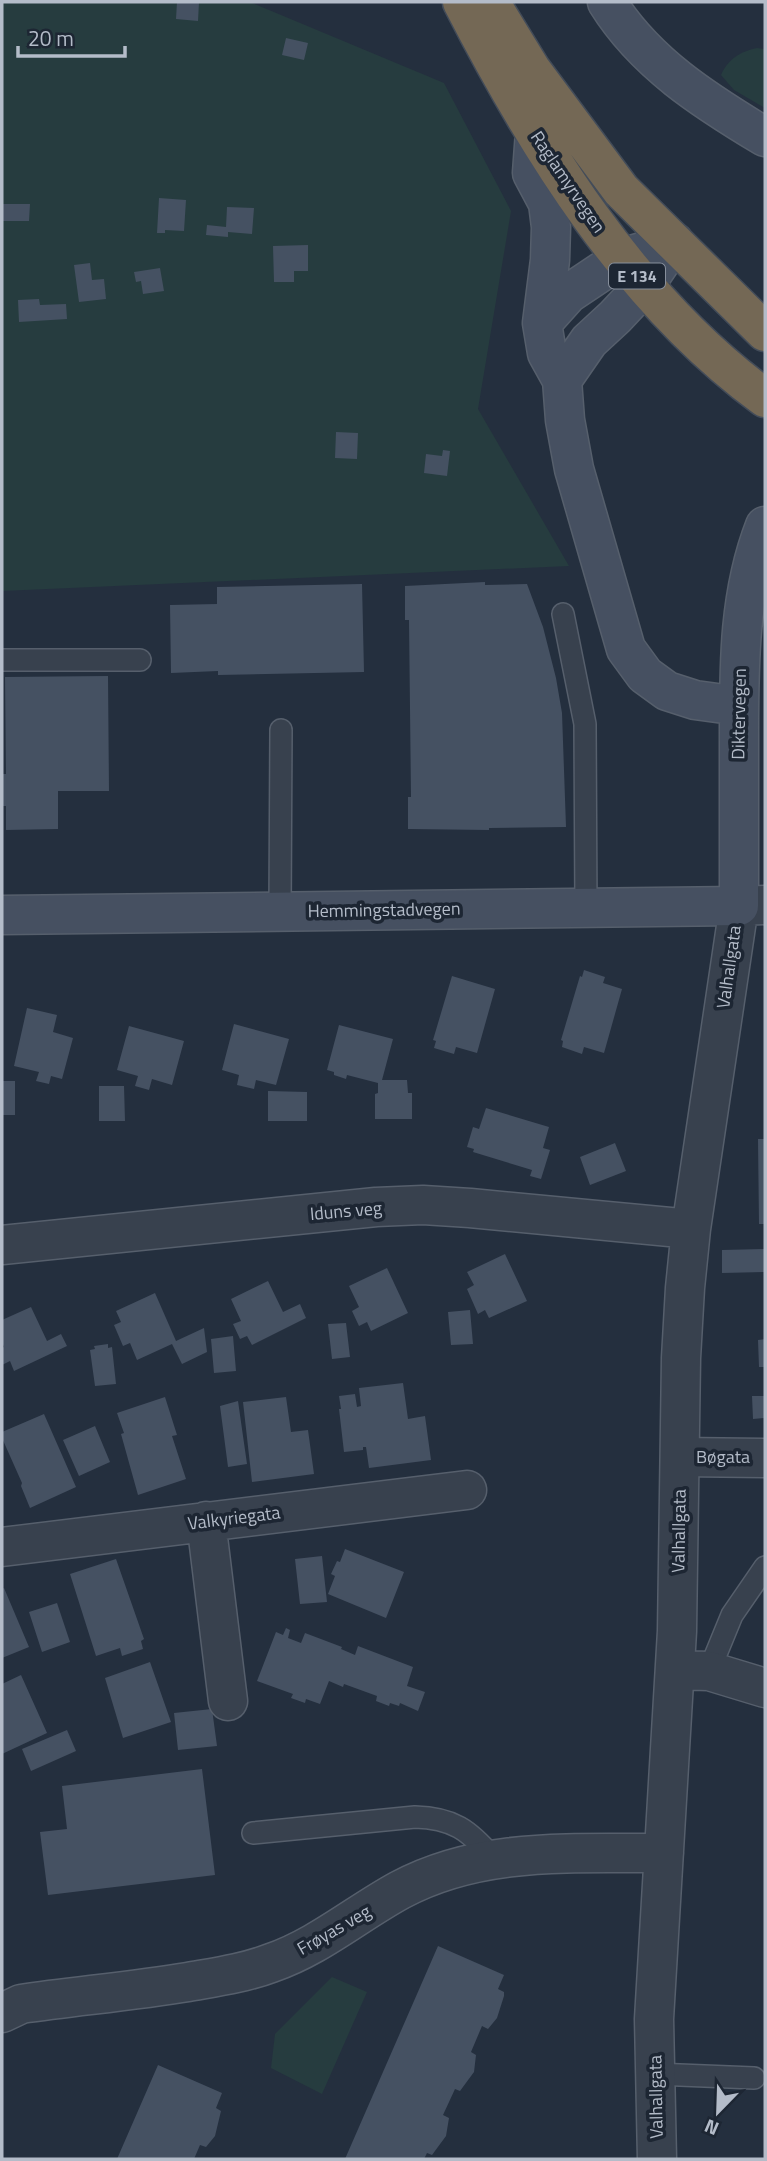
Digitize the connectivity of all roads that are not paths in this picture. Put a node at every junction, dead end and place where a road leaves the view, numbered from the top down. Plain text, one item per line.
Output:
1 (462, 2) edge
2 (490, 2) edge
3 (607, 2) edge
4 (535, 132) junction
5 (765, 137) edge
6 (674, 242) junction
7 (634, 272) junction
8 (542, 323) junction
9 (765, 331) edge
10 (562, 380) junction
11 (765, 398) edge
12 (765, 526) edge
13 (563, 614) dead end
14 (2, 660) edge
15 (140, 660) dead end
16 (739, 706) junction
17 (281, 730) dead end
18 (752, 906) edge
19 (586, 908) junction
20 (281, 911) junction
21 (2, 915) edge
22 (691, 1229) junction
23 (2, 1245) edge
24 (680, 1457) junction
25 (765, 1458) edge
26 (467, 1490) dead end
27 (206, 1521) junction
28 (2, 1547) edge
29 (765, 1567) edge
30 (692, 1670) junction
31 (765, 1688) edge
32 (228, 1701) dead end
33 (253, 1833) dead end
34 (664, 1853) junction
35 (492, 1858) junction
36 (2, 2013) edge
37 (655, 2074) junction
38 (754, 2078) dead end
39 (657, 2159) edge

1 - 4 highway, Raglamyrvegen / E 134
2 - 6 highway, Raglamyrvegen / E 134
3 - 5 street
4 - 7 highway, Raglamyrvegen / E 134
4 - 8 street
6 - 7 street
6 - 9 highway, Raglamyrvegen / E 134
7 - 8 street
7 - 10 street
7 - 11 highway, Raglamyrvegen / E 134
8 - 10 street
10 - 16 street
12 - 16 street, Diktervegen
13 - 19 lane
14 - 15 lane
16 - 18 street, Diktervegen
17 - 20 lane
18 - 19 street, Hemmingstadvegen
18 - 22 street, Valhallgata
19 - 20 street, Hemmingstadvegen
20 - 21 street, Hemmingstadvegen
22 - 23 street, Iduns veg
22 - 24 street, Valhallgata
24 - 25 street, Bøgata
24 - 30 street, Valhallgata
26 - 27 street, Valkyriegata
27 - 28 street, Valkyriegata
27 - 32 street
29 - 30 lane
30 - 31 street
30 - 34 street, Valhallgata
33 - 35 lane
34 - 35 street, Frøyas veg
34 - 37 street, Valhallgata
35 - 36 street, Frøyas veg
37 - 38 lane
37 - 39 street, Valhallgata

